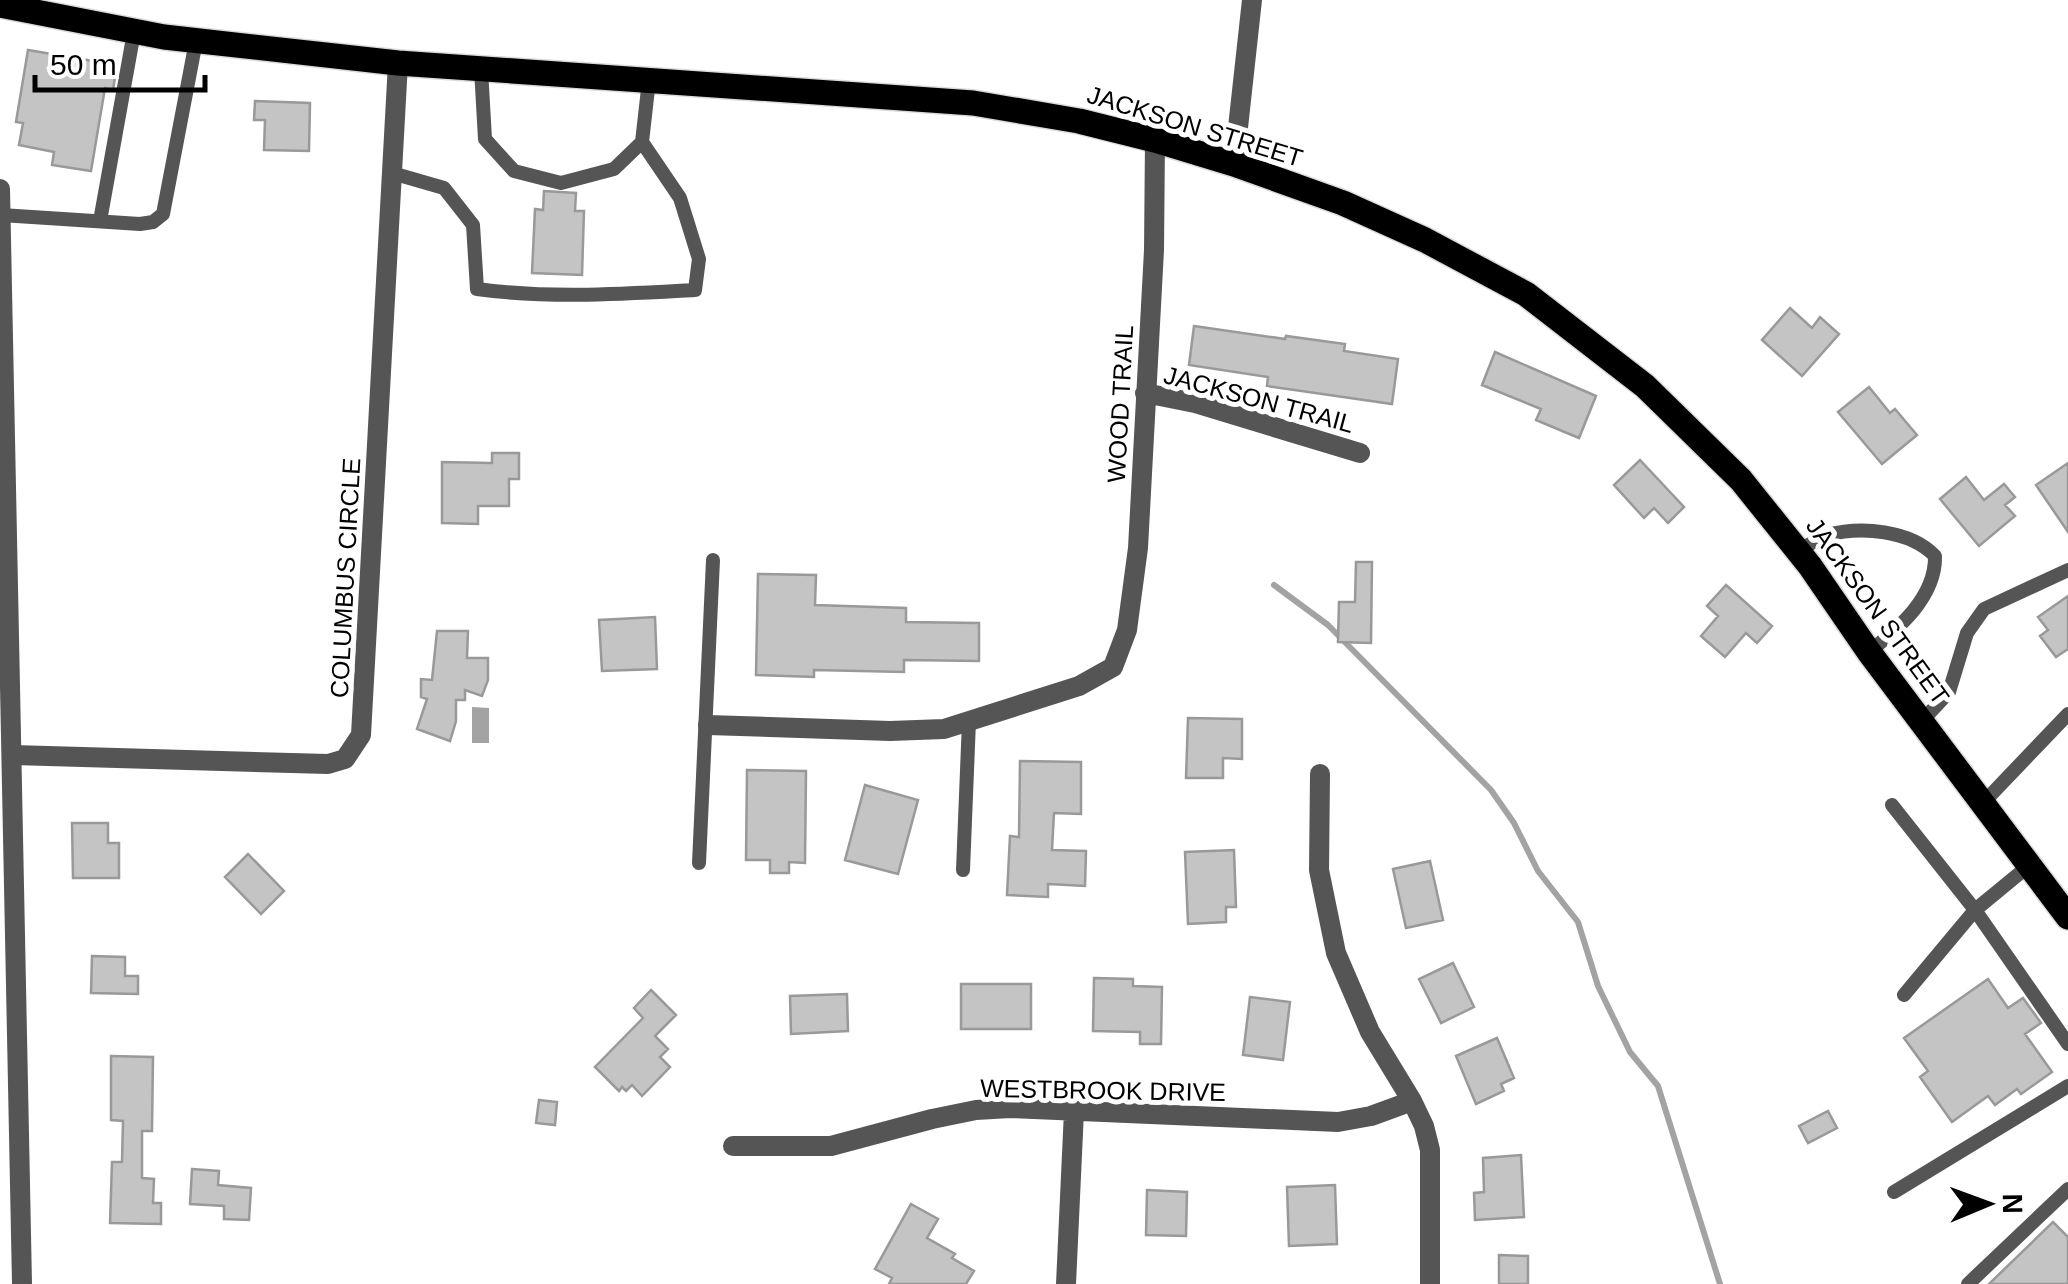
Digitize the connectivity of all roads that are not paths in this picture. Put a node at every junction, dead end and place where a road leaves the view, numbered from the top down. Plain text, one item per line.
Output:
1 (1252, 0) edge
2 (0, 5) edge
3 (134, 32) junction
4 (196, 41) junction
5 (398, 63) junction
6 (480, 69) junction
7 (649, 80) junction
8 (1155, 140) junction
9 (642, 142) junction
10 (1234, 164) junction
11 (392, 174) junction
12 (0, 189) edge
13 (0, 214) edge
14 (100, 221) junction
15 (1144, 393) junction
16 (3, 409) edge
17 (1360, 453) dead end
18 (1799, 552) junction
19 (713, 560) dead end
20 (2068, 570) edge
21 (1870, 652) junction
22 (2068, 714) edge
23 (969, 721) junction
24 (1921, 722) junction
25 (708, 725) junction
26 (13, 756) junction
27 (1320, 774) dead end
28 (7, 779) edge
29 (1984, 802) junction
30 (1892, 805) dead end
31 (699, 863) dead end
32 (2031, 864) junction
33 (963, 870) dead end
34 (2066, 909) edge
35 (1975, 910) junction
36 (1904, 995) dead end
37 (2068, 1044) edge
38 (2068, 1086) edge
39 (1412, 1101) junction
40 (1074, 1111) junction
41 (734, 1146) dead end
42 (10, 1177) edge
43 (2068, 1189) edge
44 (1894, 1192) dead end
45 (22, 1284) edge
46 (1066, 1284) edge
47 (1430, 1284) edge
48 (1968, 1284) edge

1 - 10 street
2 - 3 main road, JACKSON STREET
3 - 4 main road, JACKSON STREET
3 - 14 lane
4 - 5 main road, JACKSON STREET
4 - 14 lane
5 - 6 main road, JACKSON STREET
5 - 11 street, COLUMBUS CIRCLE
6 - 7 main road, JACKSON STREET
6 - 9 lane
7 - 8 main road, JACKSON STREET
7 - 9 lane
8 - 10 main road, JACKSON STREET
8 - 15 street, WOOD TRAIL
9 - 11 lane
10 - 18 main road, JACKSON STREET
11 - 26 street, COLUMBUS CIRCLE
12 - 13 street
13 - 14 lane
13 - 16 street
15 - 17 street, JACKSON TRAIL
15 - 23 street, WOOD TRAIL
16 - 26 street
18 - 21 main road, JACKSON STREET
18 - 21 lane
19 - 25 lane
20 - 24 lane
21 - 24 main road, JACKSON STREET
22 - 29 lane
23 - 25 street
23 - 33 lane
24 - 29 main road, JACKSON STREET
25 - 31 lane
26 - 28 street
27 - 39 street
28 - 42 street
29 - 32 main road, JACKSON STREET
30 - 35 lane
32 - 34 main road, JACKSON STREET
32 - 35 lane
35 - 36 lane
35 - 37 lane
38 - 44 lane
39 - 40 street, WESTBROOK DRIVE
39 - 47 street
40 - 41 street, WESTBROOK DRIVE
40 - 46 street
42 - 45 street
43 - 48 lane

